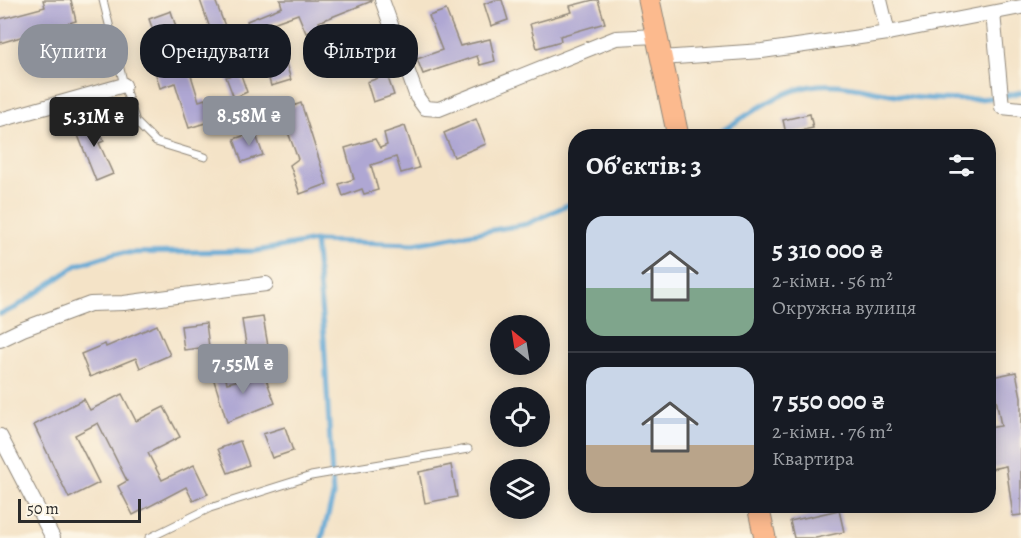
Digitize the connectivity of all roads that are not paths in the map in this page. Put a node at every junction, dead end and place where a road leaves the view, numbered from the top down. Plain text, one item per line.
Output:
1 (102, 0) edge
2 (382, 0) edge
3 (649, 0) edge
4 (880, 0) edge
5 (1021, 7) edge
6 (993, 13) junction
7 (888, 33) junction
8 (656, 36) junction
9 (661, 58) junction
10 (123, 86) junction
11 (1021, 109) edge
12 (0, 120) edge
13 (676, 129) edge
14 (205, 158) dead end
15 (266, 284) dead end
16 (0, 340) edge
17 (0, 436) edge
18 (468, 449) dead end
19 (760, 513) edge
20 (53, 538) edge
21 (149, 538) edge
22 (765, 538) edge

1 - 10 lane
2 - 8 street
3 - 8 main road
4 - 7 street
5 - 6 street
6 - 7 street
6 - 11 street
7 - 9 street
8 - 9 main road
9 - 13 main road
10 - 12 street
10 - 14 lane
15 - 16 street
17 - 20 street
18 - 21 lane
19 - 22 main road

